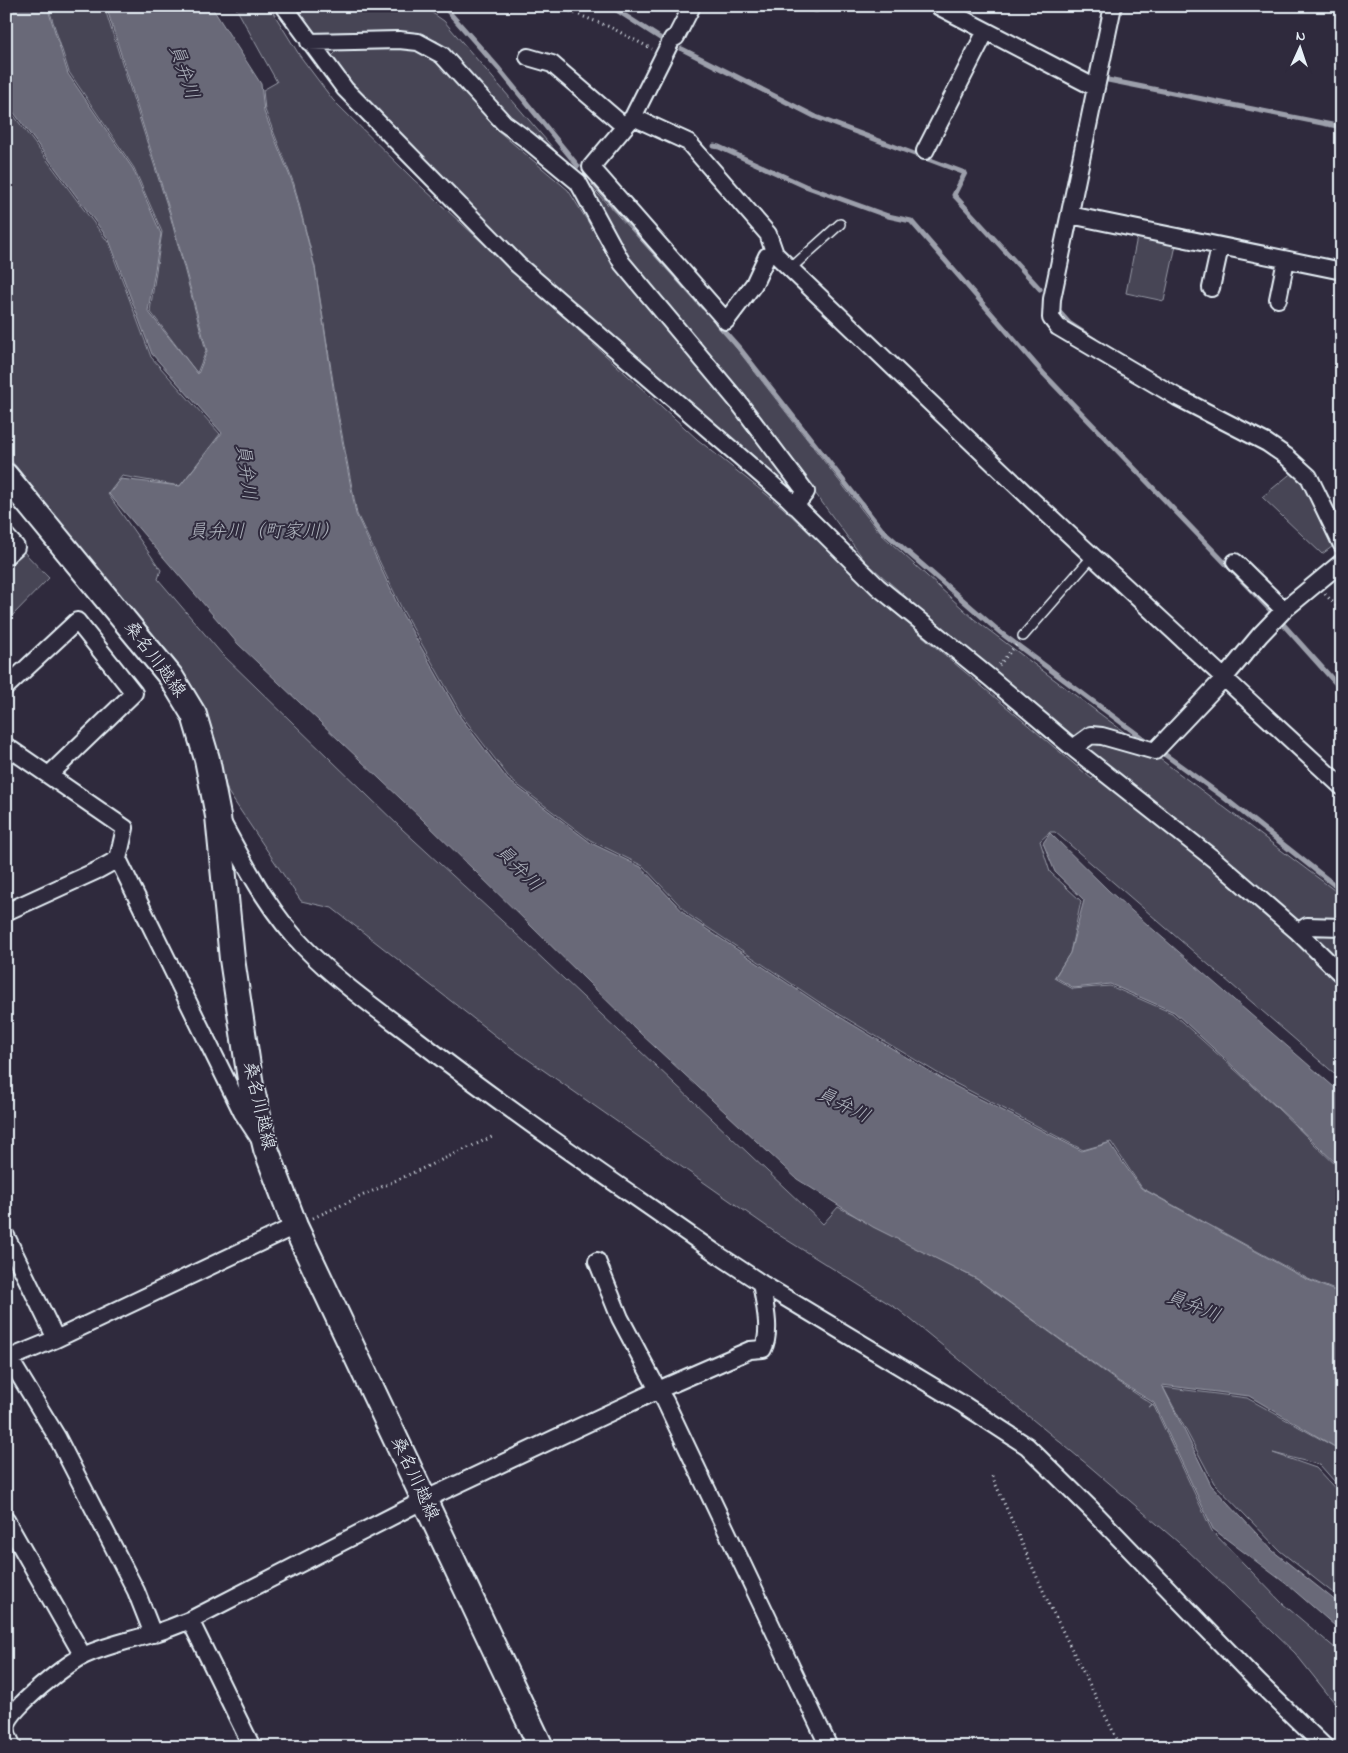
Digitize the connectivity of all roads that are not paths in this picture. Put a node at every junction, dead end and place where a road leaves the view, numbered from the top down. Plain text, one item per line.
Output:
1 (284, 6) edge
2 (692, 6) edge
3 (938, 6) edge
4 (1113, 6) edge
5 (986, 31) junction
6 (309, 42) junction
7 (528, 57) dead end
8 (1096, 88) junction
9 (629, 122) junction
10 (925, 151) dead end
11 (591, 167) junction
12 (578, 182) junction
13 (1070, 215) junction
14 (840, 224) dead end
15 (1220, 247) junction
16 (774, 254) junction
17 (1286, 260) junction
18 (790, 269) junction
19 (1342, 271) edge
20 (1211, 288) dead end
21 (1278, 299) dead end
22 (6, 476) edge
23 (795, 506) junction
24 (6, 536) edge
25 (1342, 544) edge
26 (6, 556) edge
27 (1093, 556) junction
28 (1235, 562) dead end
29 (1342, 562) edge
30 (1284, 610) junction
31 (1023, 636) dead end
32 (1225, 677) junction
33 (6, 687) edge
34 (6, 746) edge
35 (1073, 748) junction
36 (49, 775) junction
37 (1342, 787) edge
38 (218, 816) junction
39 (118, 859) junction
40 (6, 912) edge
41 (1342, 927) edge
42 (1298, 932) junction
43 (1342, 975) edge
44 (266, 1149) junction
45 (295, 1226) junction
46 (6, 1236) edge
47 (597, 1261) dead end
48 (761, 1283) junction
49 (56, 1339) junction
50 (8, 1355) edge
51 (658, 1390) junction
52 (424, 1500) junction
53 (6, 1520) edge
54 (190, 1620) junction
55 (153, 1634) junction
56 (83, 1656) junction
57 (8, 1716) edge
58 (13, 1747) edge
59 (252, 1747) edge
60 (541, 1747) edge
61 (829, 1747) edge
62 (1325, 1747) edge

1 - 6 street
2 - 9 street
3 - 5 street
4 - 8 street
5 - 8 street
5 - 10 street
6 - 12 street
6 - 23 street
7 - 9 street
8 - 13 street
9 - 11 street
9 - 16 street
11 - 12 street
11 - 16 street
12 - 23 street
13 - 15 street
13 - 25 street
14 - 18 lane
15 - 17 street
15 - 20 street
16 - 18 street
17 - 19 street
17 - 21 street
18 - 27 street
22 - 38 main road, 桑名川越線
23 - 35 street
24 - 26 street
27 - 31 lane
27 - 32 street
28 - 30 street
29 - 30 street
30 - 32 street
32 - 35 street
32 - 37 street
33 - 36 street
34 - 36 street
35 - 42 street
36 - 39 street
38 - 44 main road, 桑名川越線
38 - 48 street
39 - 40 street
39 - 44 street
41 - 42 street
42 - 43 street
44 - 45 main road, 桑名川越線
45 - 49 street
45 - 52 main road, 桑名川越線
46 - 49 street
47 - 51 street
48 - 51 street
48 - 62 street
49 - 50 street
50 - 55 street
51 - 52 street
51 - 61 street
52 - 54 street
52 - 60 main road, 桑名川越線
53 - 56 street
54 - 55 street
54 - 59 street
55 - 56 street
56 - 57 street
57 - 58 street

